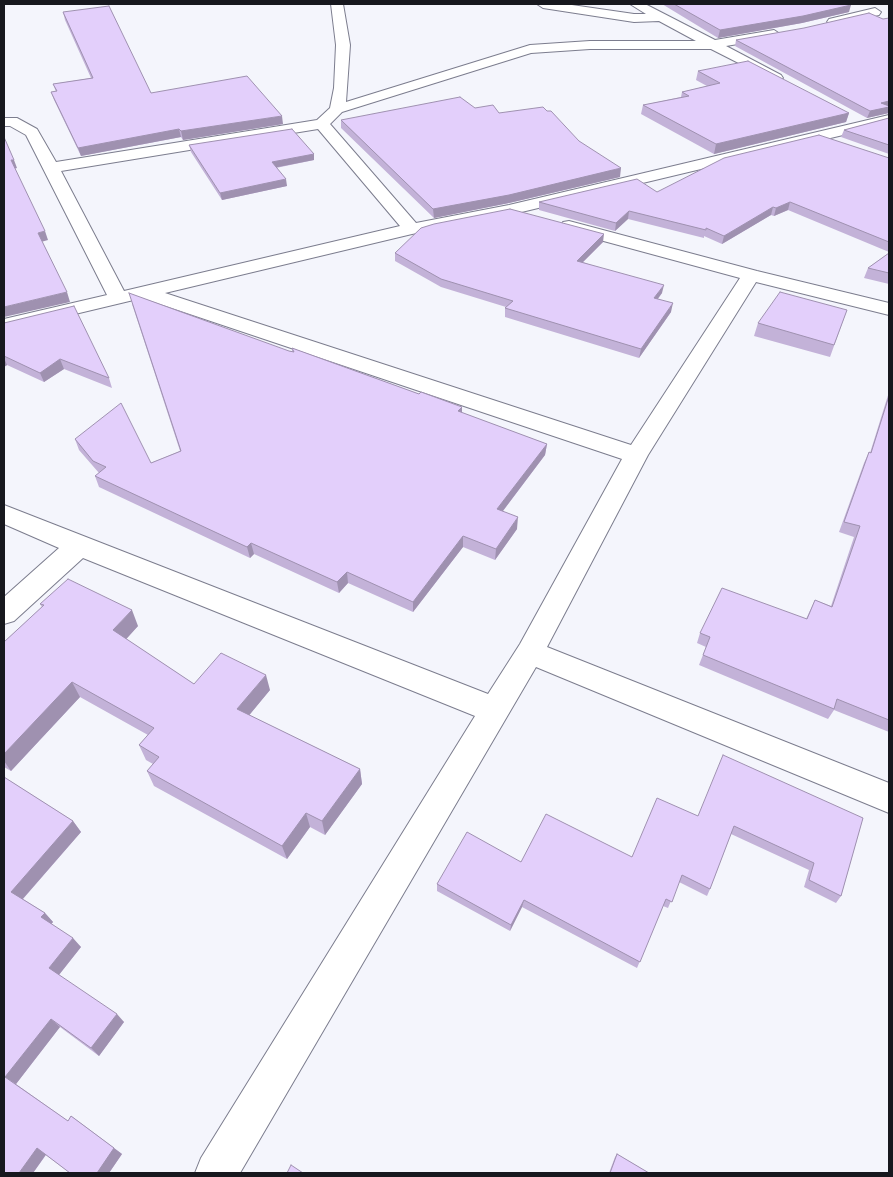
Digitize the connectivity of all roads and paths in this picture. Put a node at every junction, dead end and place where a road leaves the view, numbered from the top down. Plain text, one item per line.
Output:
1 (337, 4) edge
2 (543, 4) edge
3 (636, 4) edge
4 (871, 8) edge
5 (660, 18) junction
6 (889, 18) edge
7 (821, 25) edge
8 (784, 32) edge
9 (711, 44) junction
10 (788, 84) edge
11 (337, 109) junction
12 (847, 115) edge
13 (889, 118) edge
14 (4, 122) edge
15 (322, 124) junction
16 (864, 124) junction
17 (818, 136) junction
18 (845, 145) edge
19 (52, 168) junction
20 (509, 210) junction
21 (412, 229) junction
22 (751, 275) junction
23 (142, 292) junction
24 (118, 298) junction
25 (889, 309) edge
26 (4, 325) edge
27 (636, 455) junction
28 (4, 514) edge
29 (79, 546) junction
30 (4, 613) edge
31 (530, 652) junction
32 (494, 710) junction
33 (889, 798) edge
34 (216, 1173) edge

1 - 11 street
2 - 5 street
3 - 5 street
4 - 6 street
4 - 7 street
5 - 9 street
8 - 9 street
9 - 10 street
9 - 11 street
11 - 15 street
12 - 16 street
13 - 16 street
14 - 19 street
15 - 19 street
15 - 21 street
16 - 17 street
17 - 18 street
17 - 20 street
19 - 24 street
20 - 21 street
20 - 22 street
21 - 23 street
22 - 25 street
22 - 27 street
23 - 24 street
23 - 27 street
24 - 26 street
27 - 31 street
28 - 29 street
29 - 30 street
29 - 32 street
31 - 32 street
31 - 33 street
32 - 34 street

